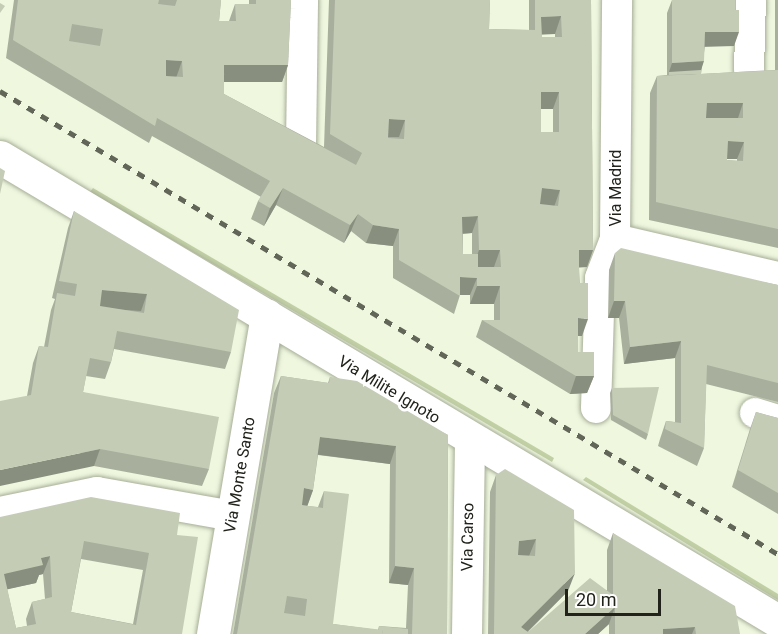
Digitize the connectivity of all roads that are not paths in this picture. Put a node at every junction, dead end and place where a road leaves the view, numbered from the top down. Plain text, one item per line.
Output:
1 (303, 0) edge
2 (617, 0) edge
3 (751, 0) edge
4 (749, 70) edge
5 (271, 128) edge
6 (301, 146) junction
7 (0, 157) edge
8 (329, 163) edge
9 (615, 239) junction
10 (778, 277) edge
11 (267, 316) junction
12 (596, 408) dead end
13 (470, 439) junction
14 (0, 512) edge
15 (233, 516) junction
16 (767, 622) edge
17 (213, 634) edge
18 (467, 634) edge

1 - 6 street
2 - 9 street, Via Madrid
3 - 4 street
5 - 6 street
6 - 8 street
7 - 11 street, Via Milite Ignoto
9 - 10 street
9 - 12 street, Via Madrid
11 - 13 street, Via Milite Ignoto
11 - 15 street, Via Monte Santo
13 - 16 street, Via Milite Ignoto
13 - 18 street, Via Carso
14 - 15 street
15 - 17 street, Via Monte Santo

